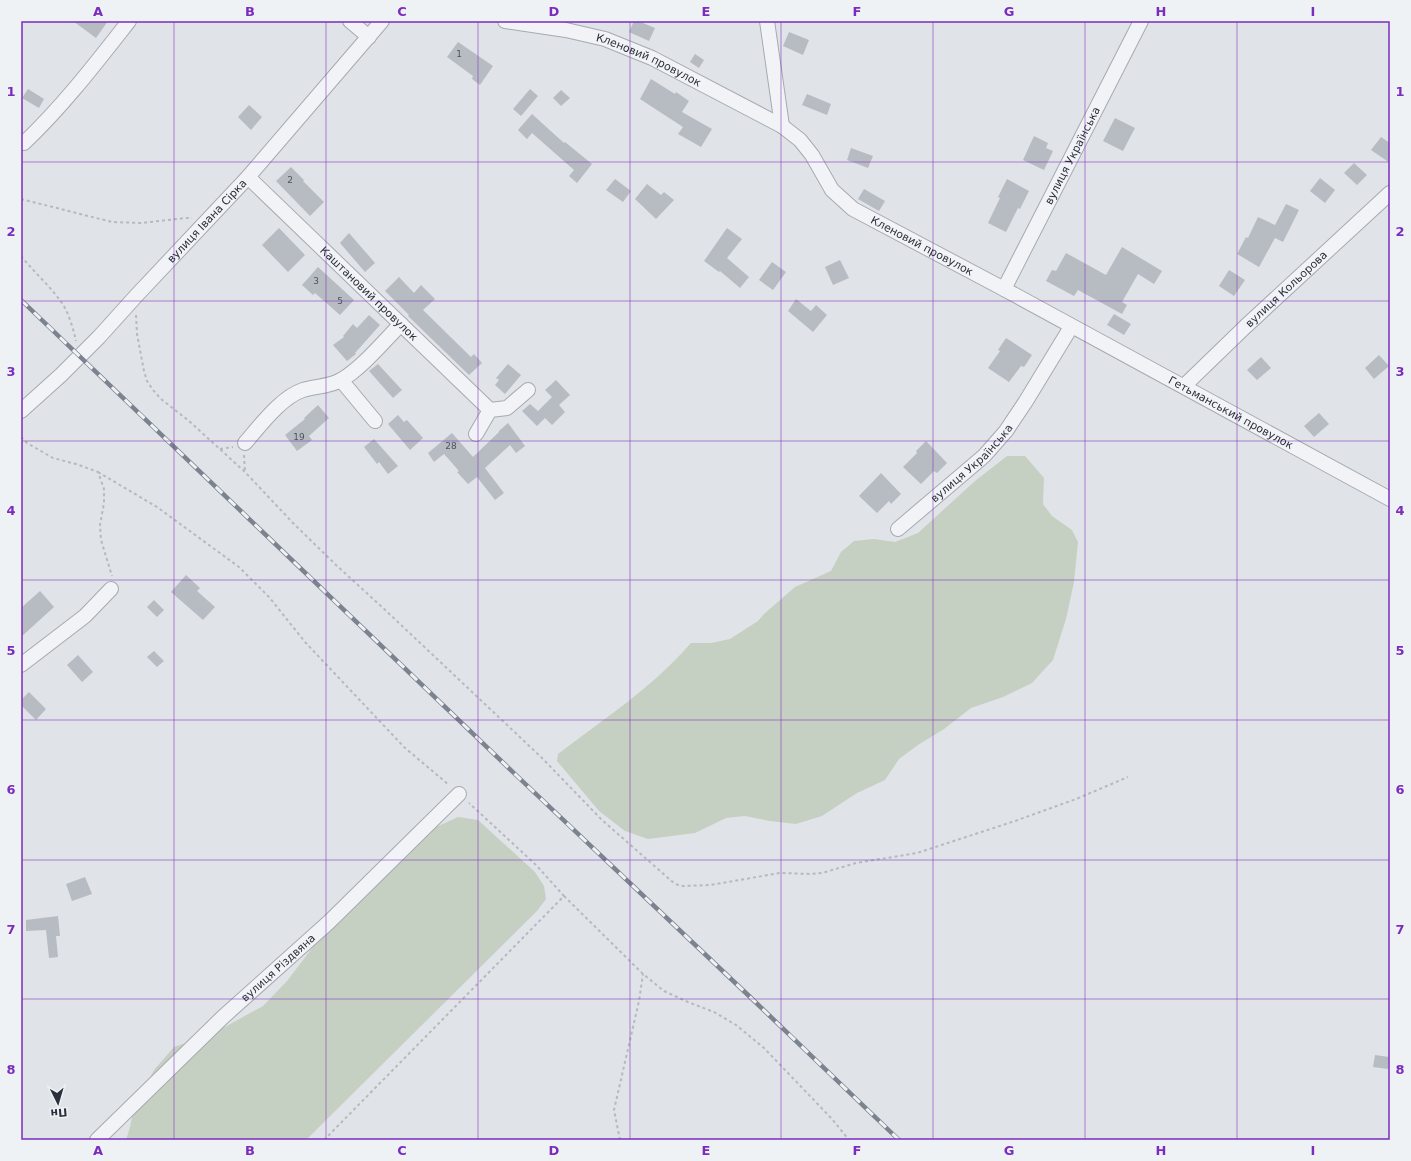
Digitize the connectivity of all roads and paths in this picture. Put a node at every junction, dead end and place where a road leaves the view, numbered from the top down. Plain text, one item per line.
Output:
1 (129, 21) edge
2 (350, 21) edge
3 (382, 21) edge
4 (505, 21) edge
5 (767, 21) edge
6 (1141, 21) edge
7 (369, 37) junction
8 (782, 126) junction
9 (24, 143) dead end
10 (248, 177) junction
11 (1390, 193) edge
12 (21, 199) edge
13 (207, 220) junction
14 (21, 256) edge
15 (1004, 289) junction
16 (136, 296) junction
17 (401, 324) junction
18 (1071, 327) junction
19 (80, 356) junction
20 (341, 380) junction
21 (1184, 386) junction
22 (528, 390) dead end
23 (490, 410) junction
24 (21, 411) edge
25 (375, 421) dead end
26 (476, 434) dead end
27 (21, 437) edge
28 (244, 444) dead end
29 (98, 472) junction
30 (1390, 499) edge
31 (898, 529) dead end
32 (111, 589) joint
33 (21, 665) edge
34 (1128, 777) dead end
35 (459, 794) junction
36 (564, 896) junction
37 (644, 974) junction
38 (96, 1140) edge
39 (324, 1140) edge
40 (620, 1140) edge
41 (849, 1140) edge

1 - 9 street
2 - 7 street
3 - 7 street, вулиця Івана Сірка
4 - 8 street, Кленовий провулок
5 - 8 street
6 - 15 street, вулиця Українська
7 - 10 street, вулиця Івана Сірка
8 - 15 street, Кленовий провулок
10 - 13 street, вулиця Івана Сірка
10 - 17 street, Каштановий провулок
11 - 21 street, вулиця Кольорова
12 - 13 path
13 - 16 street, вулиця Івана Сірка
14 - 19 path
15 - 18 street, Кленовий провулок
16 - 19 street, вулиця Івана Сірка
16 - 34 path
17 - 20 street
17 - 23 street, Каштановий провулок
18 - 21 street, Гетьманський провулок
18 - 31 street, вулиця Українська
19 - 24 street, вулиця Івана Сірка
20 - 25 street
20 - 28 street
21 - 30 street, Гетьманський провулок
22 - 23 street
23 - 26 street
27 - 29 path
29 - 32 path
29 - 35 path
32 - 33 street
35 - 36 path
35 - 38 street, вулиця Різдвяна
36 - 37 path
36 - 39 path
37 - 40 path
37 - 41 path

